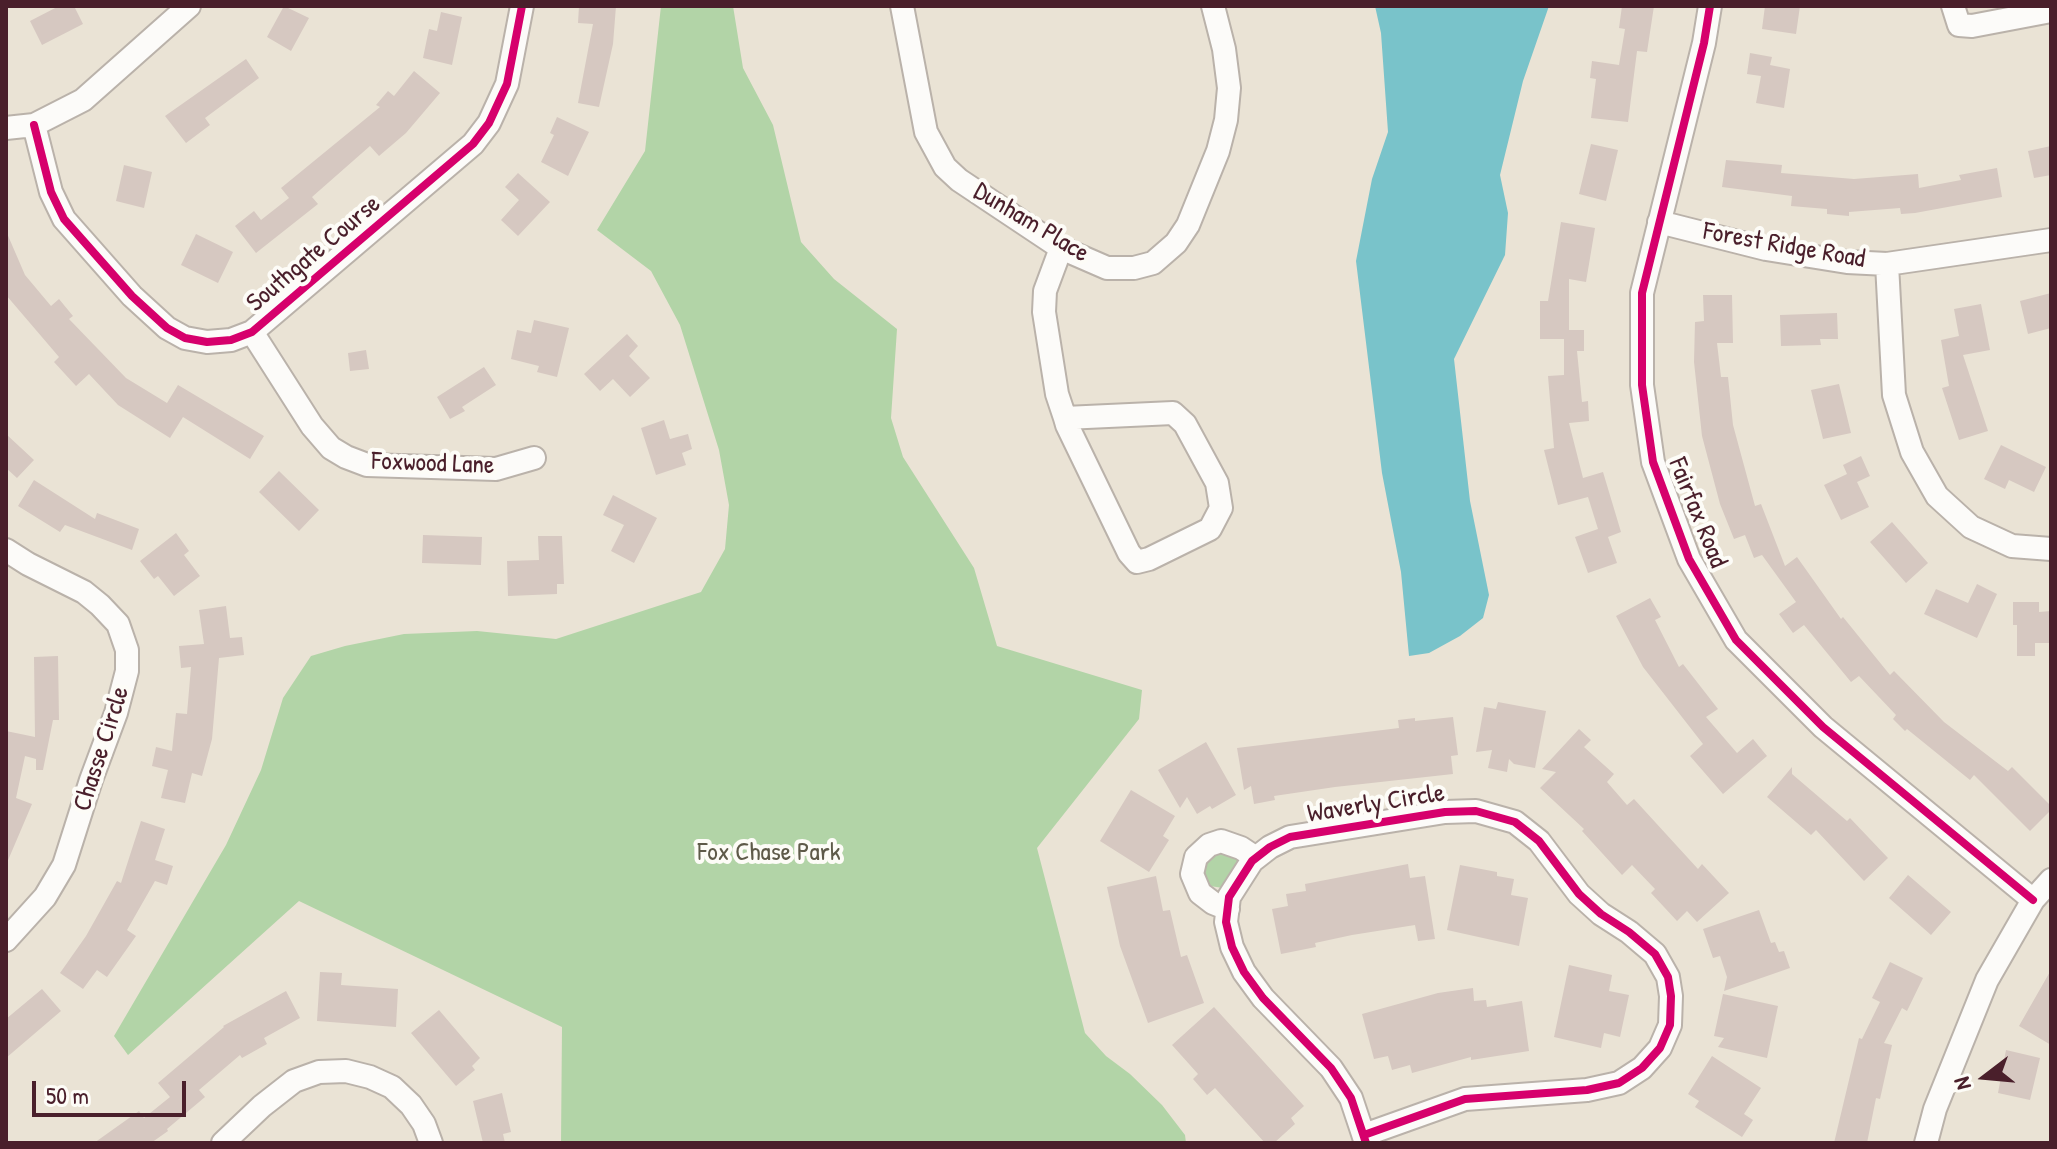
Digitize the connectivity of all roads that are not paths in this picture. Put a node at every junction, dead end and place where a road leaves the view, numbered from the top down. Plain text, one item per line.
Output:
1 (189, 6) edge
2 (522, 6) edge
3 (902, 6) edge
4 (1213, 6) edge
5 (1710, 6) edge
6 (1953, 6) edge
7 (2051, 11) edge
8 (34, 125) junction
9 (7, 128) edge
10 (1659, 222) junction
11 (2051, 240) edge
12 (1061, 248) junction
13 (1887, 264) junction
14 (252, 332) junction
15 (1065, 418) junction
16 (534, 458) dead end
17 (2051, 549) edge
18 (6, 550) edge
19 (1256, 858) junction
20 (2051, 880) edge
21 (2033, 900) junction
22 (1228, 909) junction
23 (6, 940) edge
24 (1365, 1139) edge
25 (223, 1143) edge
26 (431, 1143) edge
27 (1926, 1143) edge

1 - 8 street
2 - 14 street, Southgate Course
3 - 12 street, Dunham Place
4 - 12 street, Dunham Place
5 - 10 street, Fairfax Road
6 - 7 street
8 - 9 street
8 - 14 street, Southgate Course
10 - 13 street, Forest Ridge Road
10 - 21 street, Fairfax Road
11 - 13 street, Forest Ridge Road
12 - 15 street
13 - 17 street
14 - 16 street, Foxwood Lane
15 - 15 street
18 - 23 street, Chasse Circle
19 - 22 street, Waverly Circle
19 - 22 street
19 - 24 street, Waverly Circle
20 - 21 street
21 - 27 street
22 - 24 street, Waverly Circle
25 - 26 street

